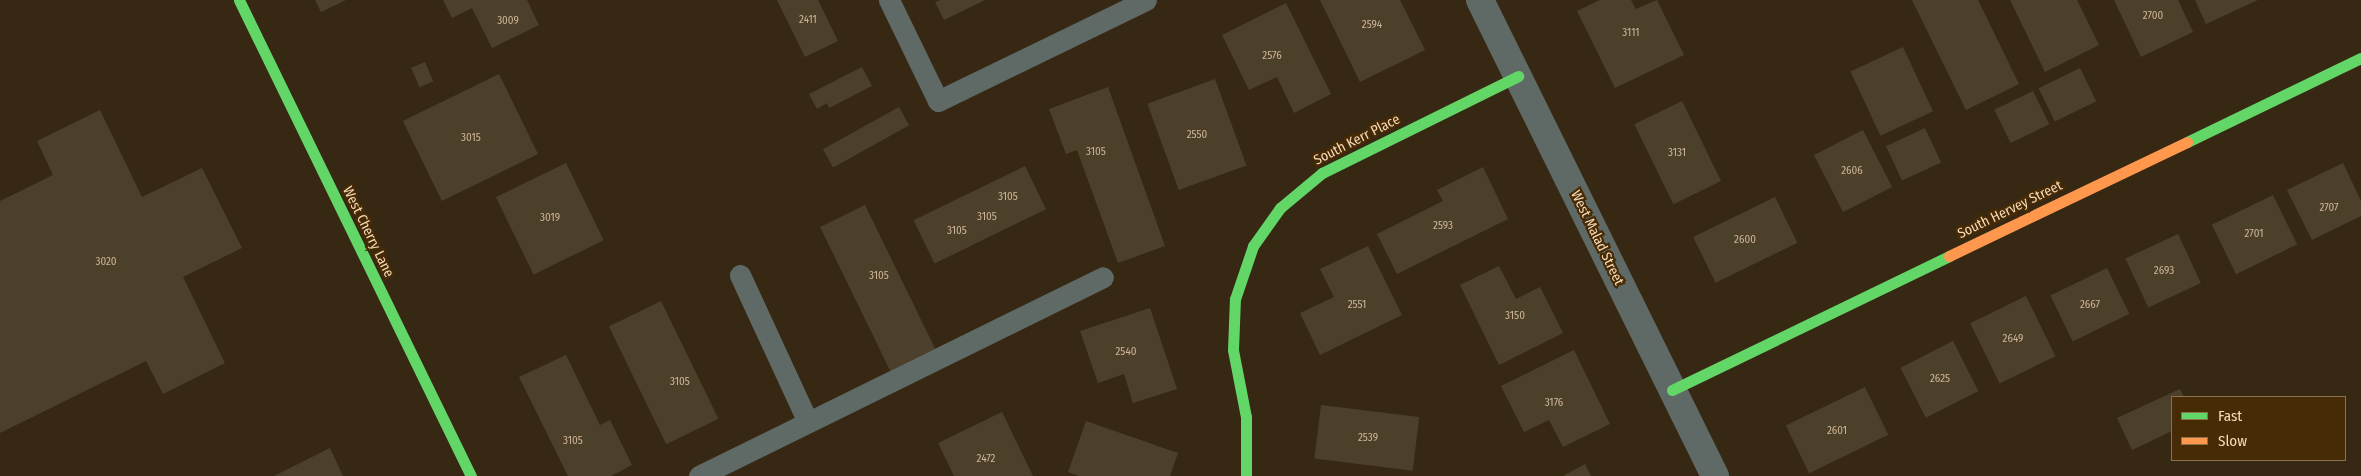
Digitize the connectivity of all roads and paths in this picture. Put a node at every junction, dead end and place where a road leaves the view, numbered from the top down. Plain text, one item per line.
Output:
1 (239, 0) edge
2 (889, 0) edge
3 (1146, 0) edge
4 (1480, 0) edge
5 (2361, 58) edge
6 (1518, 76) junction
7 (740, 275) dead end
8 (1104, 277) dead end
9 (1672, 390) junction
10 (808, 422) junction
11 (471, 476) edge
12 (699, 476) edge
13 (1246, 476) edge
14 (1715, 476) edge

1 - 11 street, West Cherry Lane
2 - 3 lane
4 - 6 street, West Malad Street
5 - 9 street, South Hervey Street
6 - 9 street, West Malad Street
6 - 13 street, South Kerr Place
7 - 10 lane
8 - 10 lane
9 - 14 street, West Malad Street
10 - 12 lane

